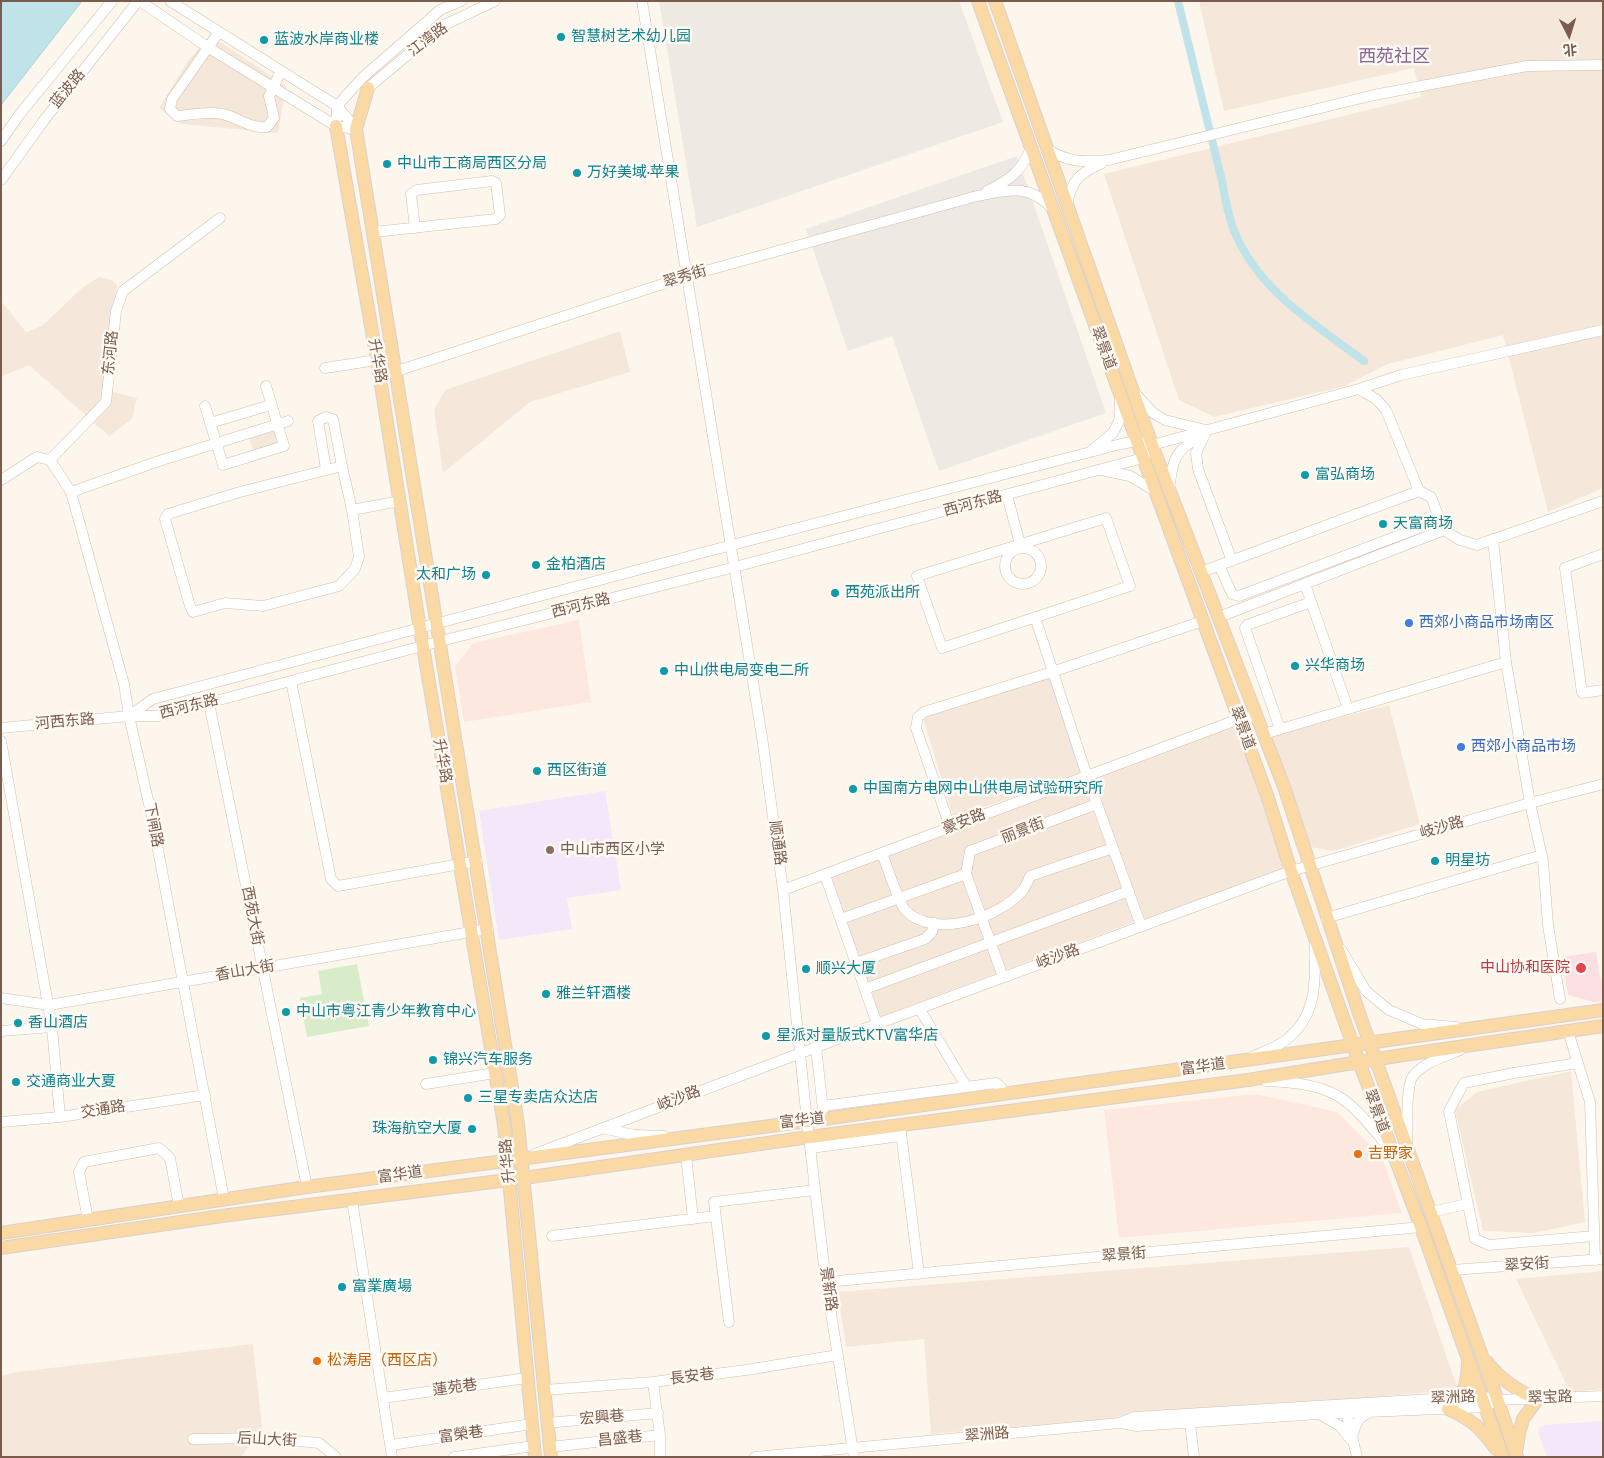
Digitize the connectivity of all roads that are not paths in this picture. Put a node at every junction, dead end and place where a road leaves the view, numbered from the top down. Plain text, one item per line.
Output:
1 (112, 1) edge
2 (139, 1) edge
3 (170, 1) edge
4 (460, 1) edge
5 (495, 1) edge
6 (642, 1) edge
7 (978, 1) edge
8 (994, 1) edge
9 (219, 32) junction
10 (208, 48) junction
11 (1603, 64) edge
12 (281, 71) junction
13 (365, 83) junction
14 (274, 88) junction
15 (336, 106) junction
16 (336, 126) junction
17 (356, 129) junction
18 (1, 141) edge
19 (1031, 148) junction
20 (1047, 149) junction
21 (1109, 160) junction
22 (1, 180) edge
23 (978, 196) junction
24 (1067, 205) junction
25 (1053, 209) junction
26 (220, 218) dead end
27 (415, 228) junction
28 (374, 232) junction
29 (687, 276) junction
30 (1603, 330) edge
31 (378, 360) junction
32 (326, 368) dead end
33 (397, 371) junction
34 (266, 386) dead end
35 (1359, 389) junction
36 (1133, 391) junction
37 (1120, 393) junction
38 (271, 404) junction
39 (204, 406) dead end
40 (288, 421) dead end
41 (210, 423) junction
42 (277, 424) junction
43 (1206, 430) junction
44 (1137, 441) junction
45 (216, 443) junction
46 (1152, 445) junction
47 (1089, 453) junction
48 (1143, 458) junction
49 (50, 460) junction
50 (342, 466) junction
51 (326, 469) junction
52 (1097, 470) junction
53 (1, 480) edge
54 (1169, 489) junction
55 (1155, 491) junction
56 (1418, 491) junction
57 (71, 492) junction
58 (1007, 495) junction
59 (400, 501) junction
60 (1603, 501) edge
61 (352, 510) junction
62 (1440, 520) junction
63 (1444, 530) junction
64 (1493, 539) junction
65 (731, 545) junction
66 (1020, 546) junction
67 (1603, 555) edge
68 (1232, 560) junction
69 (1219, 565) junction
70 (734, 567) junction
71 (1201, 572) junction
72 (1305, 584) junction
73 (1311, 602) junction
74 (1035, 617) junction
75 (1219, 617) junction
76 (1203, 621) junction
77 (438, 624) junction
78 (420, 629) junction
79 (441, 641) junction
80 (423, 646) junction
81 (1506, 662) junction
82 (1052, 672) junction
83 (291, 680) junction
84 (1603, 690) edge
85 (208, 703) junction
86 (1348, 709) junction
87 (130, 716) junction
88 (1257, 716) junction
89 (1239, 719) junction
90 (1, 728) edge
91 (1280, 729) junction
92 (1264, 734) junction
93 (1, 741) edge
94 (1087, 776) junction
95 (1603, 784) edge
96 (1530, 803) junction
97 (1097, 804) junction
98 (950, 827) junction
99 (1113, 848) junction
100 (882, 853) junction
101 (1542, 855) junction
102 (477, 861) junction
103 (460, 864) junction
104 (1309, 866) junction
105 (1291, 871) junction
106 (966, 874) junction
107 (825, 875) junction
108 (784, 890) junction
109 (1129, 891) junction
110 (900, 898) junction
111 (981, 917) junction
112 (1326, 918) junction
113 (841, 920) junction
114 (934, 923) junction
115 (1141, 926) junction
116 (488, 929) junction
117 (472, 932) junction
118 (1332, 934) junction
119 (1315, 939) junction
120 (991, 942) junction
121 (856, 963) junction
122 (262, 968) junction
123 (1003, 977) junction
124 (183, 982) junction
125 (865, 989) junction
126 (1, 998) edge
127 (1560, 999) dead end
128 (49, 1005) junction
129 (919, 1008) junction
130 (1603, 1010) edge
131 (877, 1024) junction
132 (1603, 1026) edge
133 (52, 1027) junction
134 (1472, 1029) junction
135 (1, 1031) edge
136 (1568, 1031) junction
137 (1370, 1043) junction
138 (1474, 1044) junction
139 (1352, 1045) junction
140 (816, 1047) junction
141 (800, 1053) junction
142 (1376, 1060) junction
143 (1242, 1062) junction
144 (1359, 1062) junction
145 (1578, 1063) junction
146 (496, 1073) junction
147 (1248, 1080) junction
148 (426, 1084) dead end
149 (966, 1086) junction
150 (205, 1095) junction
151 (1002, 1095) junction
152 (824, 1112) junction
153 (60, 1117) junction
154 (807, 1121) junction
155 (1, 1122) edge
156 (602, 1128) junction
157 (901, 1131) junction
158 (688, 1136) junction
159 (810, 1143) junction
160 (632, 1144) junction
161 (1407, 1147) junction
162 (1392, 1151) junction
163 (686, 1155) junction
164 (522, 1158) junction
165 (508, 1160) junction
166 (634, 1162) junction
167 (524, 1178) junction
168 (509, 1180) junction
169 (307, 1187) junction
170 (816, 1190) junction
171 (224, 1199) junction
172 (352, 1200) junction
173 (1467, 1204) junction
174 (179, 1206) junction
175 (1431, 1212) junction
176 (715, 1216) junction
177 (693, 1219) junction
178 (88, 1220) junction
179 (1421, 1227) junction
180 (1, 1233) edge
181 (552, 1236) dead end
182 (1594, 1236) junction
183 (1, 1248) edge
184 (1599, 1260) edge
185 (1452, 1270) junction
186 (919, 1274) junction
187 (826, 1282) junction
188 (729, 1322) dead end
189 (1481, 1355) junction
190 (838, 1356) junction
191 (1468, 1356) junction
192 (527, 1378) junction
193 (653, 1382) junction
194 (544, 1390) junction
195 (1603, 1396) edge
196 (1459, 1397) junction
197 (383, 1398) junction
198 (1538, 1399) junction
199 (1497, 1400) junction
200 (1484, 1401) junction
201 (1345, 1408) junction
202 (1448, 1408) junction
203 (658, 1412) junction
204 (1371, 1412) junction
205 (1319, 1414) junction
206 (1120, 1422) junction
207 (547, 1423) junction
208 (1190, 1423) junction
209 (532, 1424) junction
210 (660, 1435) junction
211 (193, 1439) dead end
212 (1352, 1441) junction
213 (390, 1445) junction
214 (534, 1451) edge
215 (550, 1452) edge
216 (854, 1452) edge
217 (1516, 1456) edge
218 (336, 1457) edge
219 (392, 1457) edge
220 (454, 1457) edge
221 (660, 1457) edge
222 (755, 1457) edge
223 (1194, 1457) edge
224 (1357, 1457) edge
225 (1502, 1457) edge

1 - 18 street, 蓝波路
2 - 10 street
2 - 22 street, 蓝波路
3 - 9 street
4 - 13 street, 江湾路
5 - 13 street, 江湾路
6 - 29 street, 顺通路
7 - 19 main road, 翠景道
8 - 20 main road, 翠景道
9 - 10 street
9 - 12 street
10 - 14 street
10 - 14 street
11 - 21 street
12 - 14 street
12 - 15 street
13 - 15 street
13 - 17 main road, 升华路
14 - 16 street
15 - 16 street, 升华路
15 - 17 street
16 - 17 street
16 - 31 main road, 升华路
17 - 28 main road, 升华路
19 - 23 street
19 - 25 main road, 翠景道
20 - 21 street
20 - 24 main road, 翠景道
21 - 24 street
23 - 25 street
23 - 29 street, 翠秀街
24 - 36 main road, 翠景道
25 - 37 main road, 翠景道
26 - 49 street, 东河路
27 - 27 street
27 - 28 street
28 - 33 main road, 升华路
29 - 33 street, 翠秀街
29 - 65 street, 顺通路
30 - 35 street
31 - 32 street
31 - 59 main road, 升华路
33 - 77 main road, 升华路
34 - 38 street
35 - 43 street
35 - 56 street
36 - 43 street
36 - 46 main road, 翠景道
37 - 44 main road, 翠景道
37 - 47 street
38 - 41 street
38 - 42 street
39 - 41 street
40 - 42 street
41 - 45 street
42 - 45 street
42 - 45 street
43 - 46 street
43 - 54 street
43 - 68 street
44 - 46 street, 西河东路
44 - 47 street, 西河东路
44 - 48 main road, 翠景道
45 - 57 street
46 - 48 street
46 - 54 main road, 翠景道
47 - 65 street, 西河东路
48 - 52 street, 西河东路
48 - 55 main road, 翠景道
49 - 53 street
49 - 57 street, 下闸路
50 - 51 street
50 - 51 street
50 - 61 street
51 - 61 street
52 - 55 street
52 - 58 street, 西河东路
54 - 71 main road, 翠景道
55 - 76 main road, 翠景道
56 - 62 street
56 - 68 street
57 - 87 street, 下闸路
58 - 66 street
58 - 70 street, 西河东路
59 - 61 street
59 - 78 main road, 升华路
60 - 64 street
62 - 63 street
62 - 69 street
63 - 64 street
63 - 72 street
64 - 81 street
65 - 70 street, 顺通路
65 - 77 street, 西河东路
66 - 74 street
66 - 74 street
67 - 84 street
68 - 69 street
69 - 71 street
70 - 79 street, 西河东路
70 - 108 street, 顺通路
71 - 75 main road, 翠景道
72 - 73 street
72 - 75 street
73 - 86 street
73 - 91 street
74 - 82 street
75 - 88 main road, 翠景道
76 - 82 street
76 - 89 main road, 翠景道
77 - 78 street, 西河东路
77 - 79 main road, 升华路
78 - 80 main road, 升华路
78 - 87 street, 西河东路
79 - 80 street, 西河东路
79 - 102 main road, 升华路
80 - 83 street, 西河东路
80 - 103 main road, 升华路
81 - 86 street
81 - 96 street
82 - 94 street
82 - 98 street
83 - 85 street, 西河东路
83 - 103 street
85 - 87 street, 西河东路
85 - 122 street, 西苑大街
86 - 91 street
87 - 90 street, 河西东路
87 - 124 street, 下闸路
88 - 89 street, 豪安路
88 - 92 main road, 翠景道
89 - 94 street, 豪安路
89 - 105 main road, 翠景道
91 - 92 street
92 - 104 main road, 翠景道
93 - 128 street
94 - 97 street
94 - 98 street, 豪安路
95 - 96 street, 岐沙路
96 - 101 street
96 - 104 street, 岐沙路
97 - 99 street
97 - 106 street, 丽景街
98 - 100 street, 豪安路
99 - 109 street
99 - 111 street
100 - 107 street, 豪安路
100 - 110 street
101 - 112 street
101 - 127 street
102 - 103 street
102 - 116 main road, 升华路
103 - 117 main road, 升华路
104 - 105 street, 岐沙路
104 - 112 main road, 翠景道
105 - 115 street, 岐沙路
105 - 119 main road, 翠景道
106 - 110 street
106 - 111 street
107 - 108 street, 豪安路
107 - 113 street
108 - 141 street, 顺通路
109 - 115 street
109 - 120 street
110 - 113 street
110 - 114 street
111 - 114 street
111 - 120 street
112 - 118 main road, 翠景道
113 - 121 street
114 - 121 street
115 - 123 street, 岐沙路
116 - 117 street, 香山大街
116 - 164 main road, 升华路
117 - 122 street, 香山大街
117 - 146 main road, 升华路
118 - 134 street
118 - 137 main road, 翠景道
119 - 139 main road, 翠景道
119 - 143 street
120 - 123 street
120 - 125 street
121 - 125 street
122 - 124 street, 香山大街
122 - 169 street, 西苑大街
123 - 129 street, 岐沙路
124 - 128 street, 香山大街
124 - 150 street, 下闸路
125 - 131 street
126 - 128 street, 香山大街
128 - 133 street
129 - 131 street, 岐沙路
129 - 149 street
130 - 134 main road, 富华道
131 - 140 street, 岐沙路
132 - 136 main road, 富华道
133 - 135 street
133 - 153 street
134 - 137 main road, 富华道
136 - 138 main road, 富华道
136 - 145 street
137 - 139 main road, 富华道
137 - 142 main road, 翠景道
138 - 142 main road, 富华道
138 - 161 street
139 - 143 main road, 富华道
139 - 144 main road, 翠景道
140 - 141 street, 岐沙路
140 - 152 street
141 - 154 street, 顺通路
141 - 156 street, 岐沙路
142 - 144 main road, 富华道
142 - 161 main road, 翠景道
143 - 151 main road, 富华道
144 - 147 main road, 富华道
144 - 162 main road, 翠景道
145 - 173 street
145 - 182 street
146 - 148 street
146 - 165 main road, 升华路
147 - 157 main road, 富华道
147 - 162 street
149 - 151 street
149 - 152 street
150 - 153 street, 交通路
150 - 171 street, 下闸路
151 - 152 main road, 富华道
152 - 154 main road, 富华道
153 - 155 street, 交通路
154 - 158 main road, 富华道
154 - 159 street, 景新路
156 - 158 street
156 - 164 street, 岐沙路
157 - 159 main road, 富华道
157 - 186 street
158 - 160 main road, 富华道
159 - 163 main road, 富华道
159 - 170 street, 景新路
160 - 164 main road, 富华道
160 - 166 main road
161 - 175 main road, 翠景道
162 - 179 main road, 翠景道
163 - 166 main road, 富华道
163 - 177 street
164 - 165 main road, 富华道
164 - 167 main road, 升华路
165 - 168 main road, 升华路
165 - 169 main road, 富华道
166 - 167 main road, 富华道
167 - 168 main road, 富华道
167 - 194 main road, 升华路
168 - 172 main road, 富华道
168 - 192 main road, 升华路
169 - 171 main road, 富华道
170 - 176 street
170 - 187 street, 景新路
171 - 174 main road, 富华道
172 - 183 main road, 富华道
172 - 197 street
173 - 175 street
173 - 182 street
174 - 178 main road, 富华道
174 - 178 street
175 - 185 main road, 翠景道
176 - 177 street
176 - 188 street
177 - 181 street
178 - 180 main road, 富华道
179 - 186 street, 翠景街
179 - 191 main road, 翠景道
182 - 184 street
184 - 185 street, 翠安街
185 - 189 main road, 翠景道
186 - 187 street, 翠景街
187 - 190 street, 景新路
189 - 198 main road
189 - 199 main road, 翠景道
190 - 193 street, 長安巷
190 - 216 street, 景新路
191 - 196 main road
191 - 200 main road, 翠景道
192 - 197 street, 蓮苑巷
192 - 209 main road, 升华路
193 - 194 street, 長安巷
193 - 203 street
194 - 207 main road, 升华路
195 - 198 street, 翠宝路
196 - 200 street, 翠洲路
196 - 201 street, 翠洲路
196 - 202 main road
197 - 213 street
198 - 199 street, 翠宝路
198 - 217 main road
199 - 200 street, 翠洲路
199 - 217 main road, 翠景道
200 - 202 street, 翠洲路
200 - 225 main road, 翠景道
201 - 204 street, 翠洲路
201 - 205 street, 翠洲路
201 - 206 street, 翠洲路
201 - 212 street
202 - 204 street, 翠洲路
202 - 225 main road
203 - 207 street, 宏興巷
203 - 210 street
204 - 212 street
205 - 208 street, 翠洲路
205 - 212 street
206 - 208 street, 翠洲路
206 - 216 street, 翠洲路
207 - 215 main road, 升华路
208 - 223 street
209 - 213 street, 富榮巷
209 - 214 main road, 升华路
210 - 215 street, 昌盛巷
210 - 221 street
211 - 218 street, 后山大街
212 - 224 street
213 - 219 street
214 - 220 street
216 - 222 street, 翠洲路

